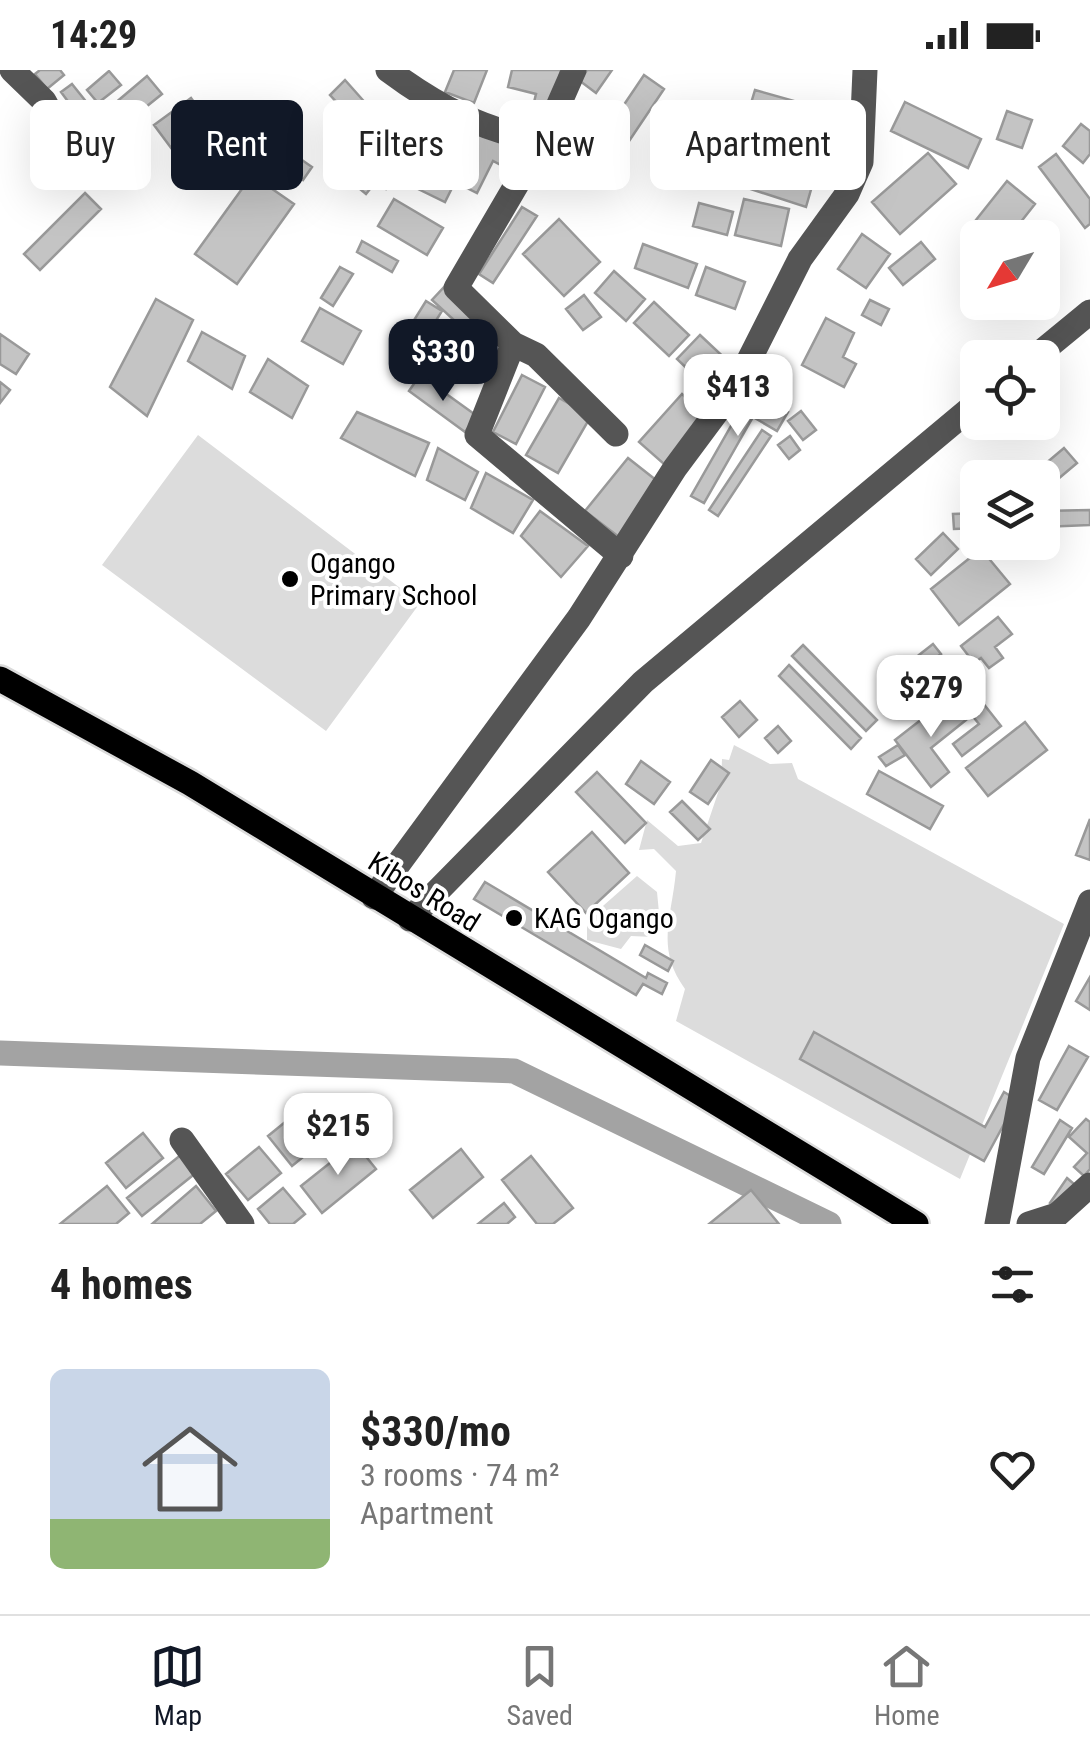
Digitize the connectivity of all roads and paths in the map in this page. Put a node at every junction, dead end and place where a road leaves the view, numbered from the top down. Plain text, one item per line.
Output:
1 (12, 70) edge
2 (388, 70) edge
3 (574, 70) edge
4 (865, 70) edge
5 (43, 100) edge
6 (560, 100) edge
7 (499, 134) edge
8 (513, 190) edge
9 (1090, 312) edge
10 (1056, 340) edge
11 (513, 344) junction
12 (960, 417) edge
13 (616, 434) dead end
14 (620, 556) junction
15 (0, 679) edge
16 (374, 897) junction
17 (1090, 902) edge
18 (410, 920) junction
19 (182, 1140) dead end
20 (1090, 1185) edge
21 (1064, 1219) edge
22 (242, 1224) edge
23 (916, 1224) edge
24 (996, 1224) edge
25 (1029, 1224) edge

1 - 5 street
2 - 7 street
3 - 6 street
4 - 14 street
8 - 11 street
9 - 10 street
11 - 13 street
11 - 14 street
12 - 18 street
14 - 16 street
15 - 16 main road, Kibos Road
16 - 18 main road, Kibos Road
17 - 24 street
18 - 23 main road, Kibos Road
19 - 22 street
20 - 21 street
21 - 25 street

